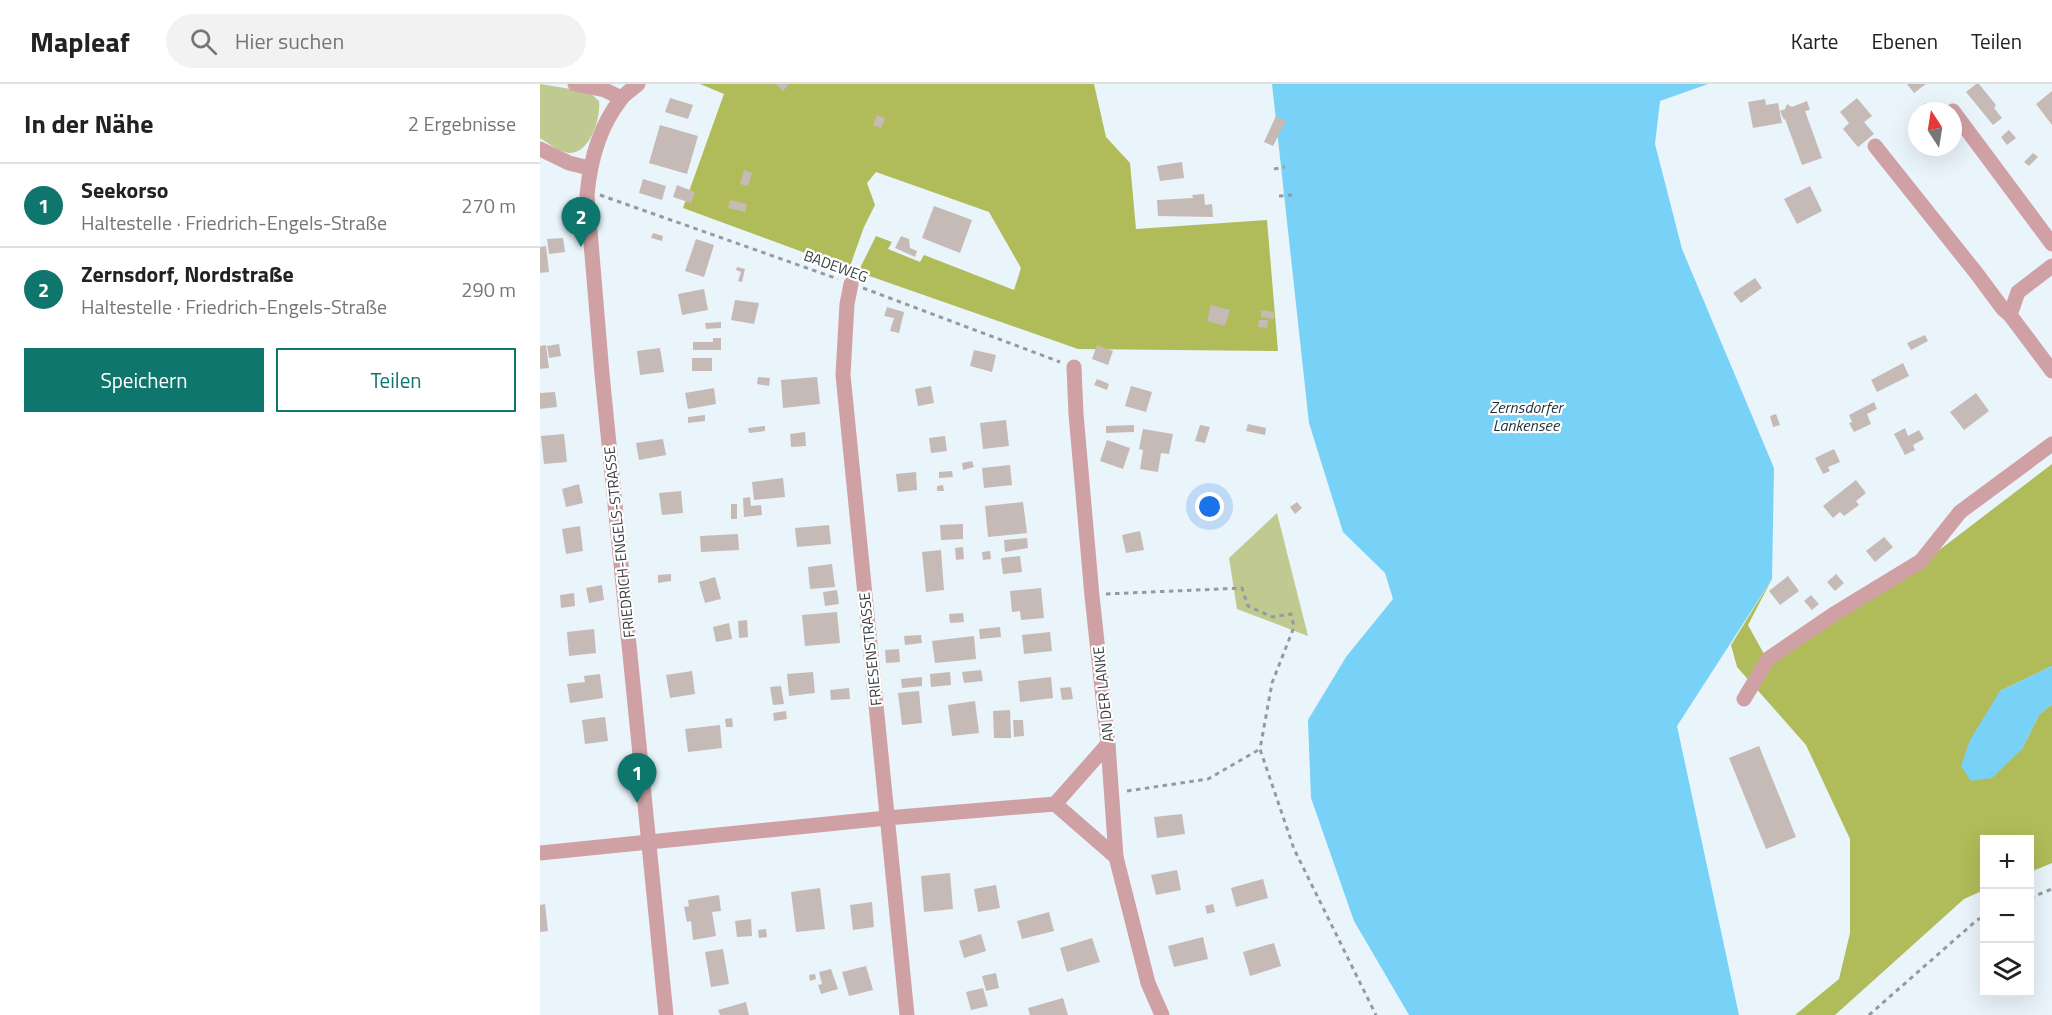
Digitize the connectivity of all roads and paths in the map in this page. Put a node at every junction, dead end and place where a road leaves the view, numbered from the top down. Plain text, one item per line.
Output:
1 (575, 84) edge
2 (638, 84) edge
3 (621, 98) junction
4 (1962, 123) edge
5 (1875, 146) dead end
6 (540, 148) edge
7 (1285, 167) dead end
8 (589, 168) junction
9 (1274, 169) dead end
10 (587, 195) junction
11 (1292, 195) dead end
12 (1279, 196) dead end
13 (2052, 244) edge
14 (2052, 266) edge
15 (851, 284) junction
16 (2010, 315) junction
17 (1074, 367) joint
18 (2052, 371) edge
19 (2052, 444) edge
20 (1092, 596) junction
21 (1744, 699) dead end
22 (1108, 744) junction
23 (1260, 748) junction
24 (1112, 793) junction
25 (1055, 804) junction
26 (887, 818) junction
27 (649, 843) junction
28 (540, 853) edge
29 (1116, 857) junction
30 (2052, 889) edge
31 (2034, 896) edge
32 (1980, 919) edge
33 (666, 1015) edge
34 (907, 1015) edge
35 (1162, 1015) edge
36 (1376, 1015) edge
37 (1869, 1015) edge

1 - 3 street
2 - 3 street, FRIEDRICH-ENGELS-STRASSE
3 - 8 street, FRIEDRICH-ENGELS-STRASSE
4 - 13 street
5 - 16 street
6 - 8 street
7 - 9 path
8 - 10 street, FRIEDRICH-ENGELS-STRASSE
10 - 15 path, BADEWEG
10 - 27 street, FRIEDRICH-ENGELS-STRASSE
11 - 12 path
14 - 16 street
15 - 17 path, BADEWEG
15 - 26 street, FRIESENSTRASSE
16 - 18 street
17 - 20 street, AN DER LANKE
19 - 21 street
20 - 22 street, AN DER LANKE
20 - 23 path
22 - 24 street, AN DER LANKE
22 - 25 street
23 - 24 path
23 - 36 path
24 - 29 street, AN DER LANKE
25 - 26 street
25 - 29 street
26 - 27 street
26 - 34 street, FRIESENSTRASSE
27 - 28 street
27 - 33 street, FRIEDRICH-ENGELS-STRASSE
29 - 35 street, AN DER LANKE
30 - 31 path
32 - 37 path

